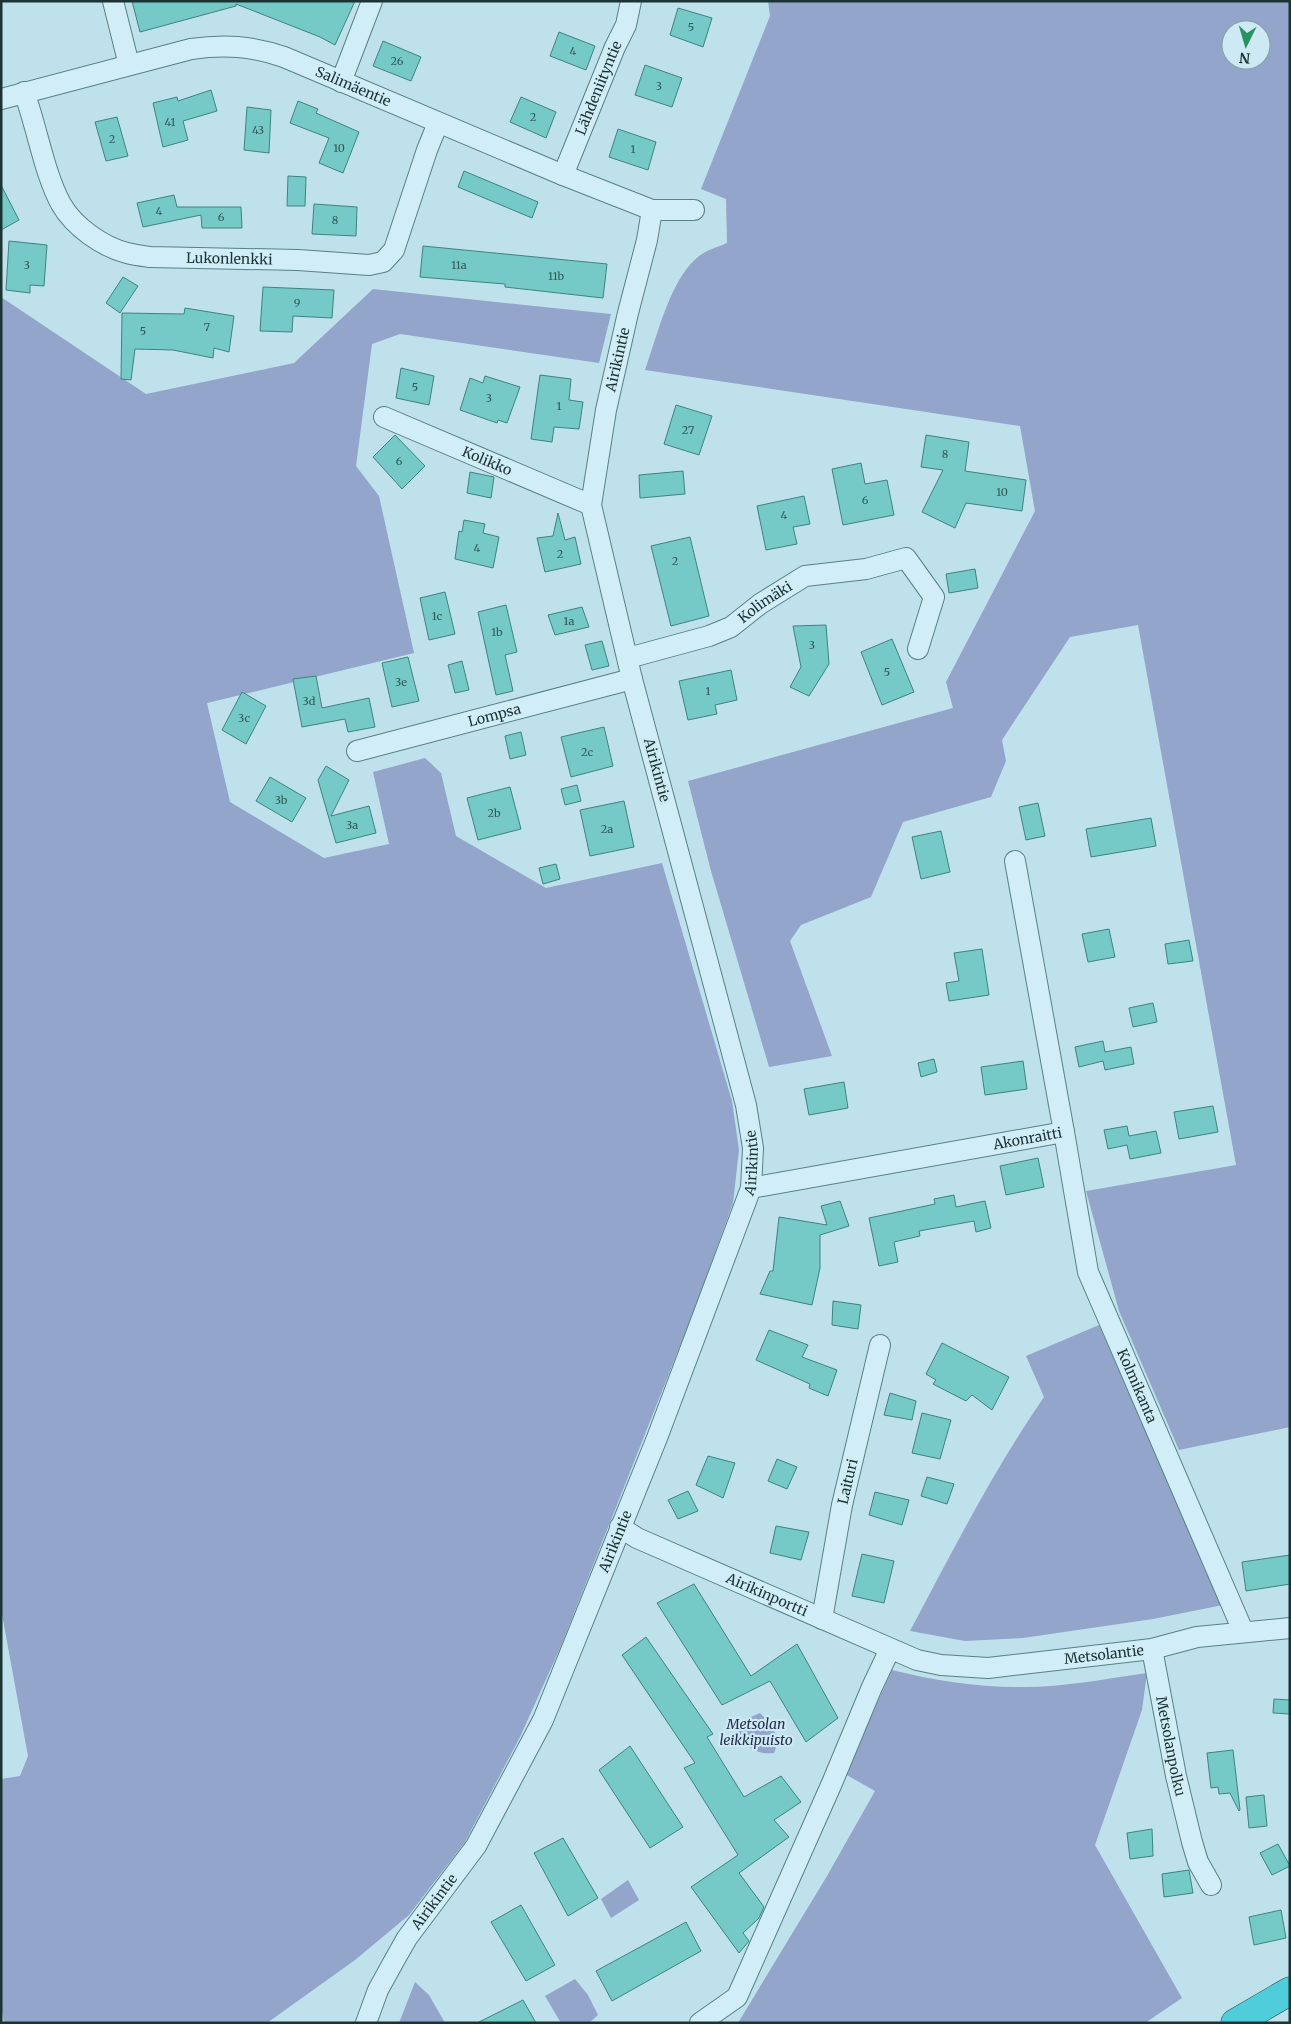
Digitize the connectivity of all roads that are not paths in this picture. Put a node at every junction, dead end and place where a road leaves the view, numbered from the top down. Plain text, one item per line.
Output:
1 (113, 1) edge
2 (372, 1) edge
3 (632, 1) edge
4 (129, 64) junction
5 (341, 82) junction
6 (24, 92) junction
7 (1, 99) edge
8 (438, 123) junction
9 (563, 175) junction
10 (652, 210) junction
11 (694, 210) dead end
12 (384, 417) dead end
13 (591, 505) junction
14 (918, 649) dead end
15 (628, 658) junction
16 (632, 679) junction
17 (357, 751) dead end
18 (1015, 861) dead end
19 (1064, 1132) junction
20 (751, 1188) junction
21 (880, 1345) dead end
22 (620, 1527) junction
23 (822, 1619) junction
24 (1290, 1628) edge
25 (1244, 1631) junction
26 (890, 1649) junction
27 (1152, 1649) junction
28 (917, 1660) joint
29 (1211, 1885) dead end
30 (1290, 1991) edge
31 (366, 2023) edge
32 (700, 2023) edge
33 (1235, 2023) edge

1 - 4 street
2 - 5 street
3 - 9 street, Lähdeniityntie
4 - 5 street, Salimäentie
4 - 6 street, Salimäentie
5 - 8 street, Salimäentie
6 - 7 street, Salimäentie
6 - 8 street, Lukonlenkki
8 - 9 street, Salimäentie
9 - 10 street, Salimäentie
10 - 11 street, Salimäentie
10 - 13 street, Airikintie
12 - 13 street, Kolikko
13 - 15 street, Airikintie
14 - 15 street, Kolimäki
15 - 16 street, Airikintie
16 - 17 street, Lompsa
16 - 20 street, Airikintie
18 - 19 street, Akonraitti
19 - 20 street, Akonraitti
19 - 25 street, Kolmikanta
20 - 22 street, Airikintie
21 - 23 street, Laituri
22 - 23 street, Airikinportti
22 - 31 street, Airikintie
23 - 26 street, Airikinportti
24 - 25 street, Metsolantie
25 - 27 street, Metsolantie
26 - 28 street, Airikinportti
26 - 32 street
27 - 28 street, Metsolantie
27 - 29 street, Metsolanpolku
30 - 33 highway

